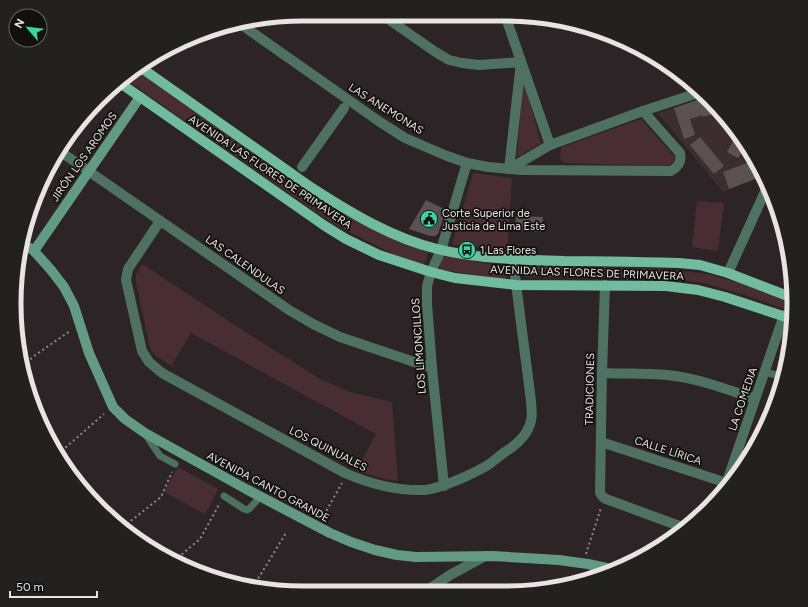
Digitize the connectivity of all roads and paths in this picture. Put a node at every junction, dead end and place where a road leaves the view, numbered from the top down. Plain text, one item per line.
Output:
1 (391, 21) edge
2 (507, 21) edge
3 (246, 27) edge
4 (521, 62) junction
5 (144, 71) edge
6 (124, 86) edge
7 (694, 94) edge
8 (140, 97) junction
9 (344, 108) dead end
10 (643, 111) junction
11 (550, 145) junction
12 (64, 154) edge
13 (467, 162) junction
14 (302, 167) dead end
15 (509, 169) junction
16 (88, 171) junction
17 (764, 193) edge
18 (160, 221) junction
19 (27, 246) edge
20 (441, 250) junction
21 (34, 251) junction
22 (513, 260) junction
23 (431, 272) junction
24 (728, 273) junction
25 (516, 285) junction
26 (605, 285) junction
27 (787, 296) edge
28 (786, 316) edge
29 (786, 322) edge
30 (80, 324) junction
31 (27, 362) edge
32 (432, 368) junction
33 (765, 372) junction
34 (602, 373) junction
35 (776, 375) dead end
36 (755, 399) junction
37 (113, 407) junction
38 (145, 433) junction
39 (601, 442) junction
40 (62, 450) edge
41 (175, 464) joint
42 (730, 473) edge
43 (343, 481) dead end
44 (721, 484) edge
45 (444, 486) junction
46 (224, 496) dead end
47 (260, 497) junction
48 (601, 508) dead end
49 (324, 515) dead end
50 (211, 519) dead end
51 (127, 524) edge
52 (679, 526) edge
53 (286, 532) dead end
54 (585, 555) dead end
55 (485, 556) junction
56 (179, 557) edge
57 (604, 567) edge
58 (256, 582) edge
59 (432, 586) edge

1 - 4 street
2 - 4 street
3 - 13 street, LAS ANEMONAS
4 - 11 street
4 - 15 street
5 - 20 main road, AVENIDA LAS FLORES DE PRIMAVERA
6 - 8 main road, AVENIDA LAS FLORES DE PRIMAVERA
7 - 10 street
8 - 16 street, JIRÓN LOS AROMOS
8 - 23 main road, AVENIDA LAS FLORES DE PRIMAVERA
9 - 14 street
10 - 11 street
10 - 15 street, LAS ANEMONAS
11 - 15 street
12 - 16 street, LAS CALENDULAS
13 - 15 street, LAS ANEMONAS
13 - 20 street, LOS LIMONCILLOS
16 - 18 street, LAS CALENDULAS
16 - 21 street, JIRÓN LOS AROMOS
17 - 24 street
18 - 32 street, LAS CALENDULAS
18 - 45 street, LOS QUINUALES
19 - 21 street, AVENIDA CANTO GRANDE
20 - 22 main road, AVENIDA LAS FLORES DE PRIMAVERA
20 - 23 street, LOS LIMONCILLOS
21 - 30 street, AVENIDA CANTO GRANDE
22 - 24 main road, AVENIDA LAS FLORES DE PRIMAVERA
22 - 25 street, LOS QUINUALES
23 - 25 main road, AVENIDA LAS FLORES DE PRIMAVERA
23 - 32 street, LOS LIMONCILLOS
24 - 27 main road, AVENIDA LAS FLORES DE PRIMAVERA
25 - 26 main road, AVENIDA LAS FLORES DE PRIMAVERA
25 - 45 street, LOS QUINUALES
26 - 28 main road, AVENIDA LAS FLORES DE PRIMAVERA
26 - 34 street, TRADICIONES
29 - 33 street, LA COMEDIA
30 - 31 path
30 - 37 street, AVENIDA CANTO GRANDE
32 - 45 street, LOS LIMONCILLOS
33 - 35 lane
33 - 36 street, LA COMEDIA
34 - 36 street
34 - 39 street, TRADICIONES
36 - 42 street, LA COMEDIA
37 - 38 street, AVENIDA CANTO GRANDE
37 - 40 path
38 - 41 lane
38 - 47 street, AVENIDA CANTO GRANDE
39 - 44 street, CALLE LÍRICA
39 - 52 street, TRADICIONES
41 - 51 path
43 - 49 path
46 - 47 lane
47 - 55 street, AVENIDA CANTO GRANDE
48 - 54 path
50 - 56 path
53 - 58 path
55 - 57 street, AVENIDA CANTO GRANDE
55 - 59 street

